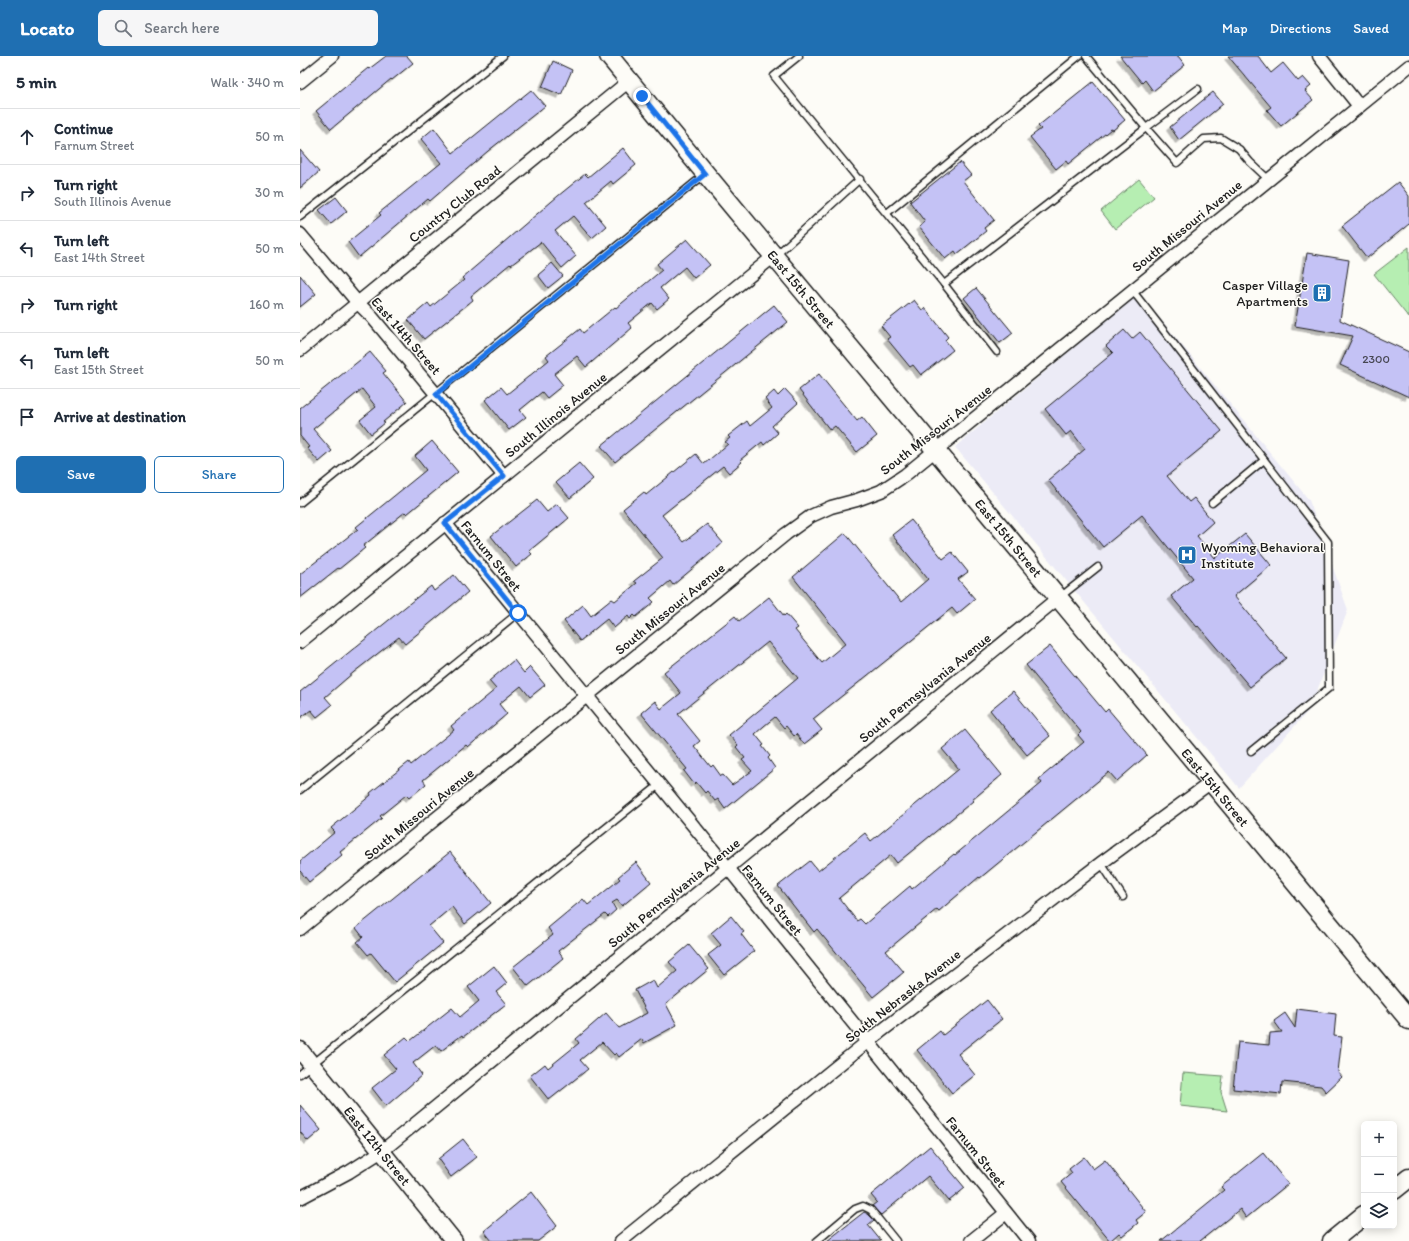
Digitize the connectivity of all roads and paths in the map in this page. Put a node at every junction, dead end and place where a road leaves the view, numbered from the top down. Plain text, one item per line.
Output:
1 (332, 56) edge
2 (503, 56) edge
3 (609, 56) edge
4 (799, 56) edge
5 (1079, 56) edge
6 (1086, 56) edge
7 (1319, 56) edge
8 (1409, 66) edge
9 (629, 81) junction
10 (300, 82) edge
11 (1198, 89) dead end
12 (1359, 106) junction
13 (1146, 128) junction
14 (705, 174) junction
15 (860, 179) junction
16 (1269, 180) junction
17 (887, 213) junction
18 (300, 217) edge
19 (300, 234) edge
20 (774, 256) junction
21 (944, 284) junction
22 (1132, 290) junction
23 (358, 303) junction
24 (300, 350) edge
25 (997, 352) dead end
26 (436, 394) junction
27 (935, 450) junction
28 (1264, 460) junction
29 (504, 476) junction
30 (300, 503) edge
31 (1212, 503) dead end
32 (445, 523) junction
33 (1098, 566) dead end
34 (1058, 598) junction
35 (518, 613) junction
36 (300, 642) edge
37 (587, 697) junction
38 (1251, 751) dead end
39 (1210, 783) junction
40 (659, 785) junction
41 (300, 790) edge
42 (1101, 863) junction
43 (728, 868) junction
44 (1123, 897) dead end
45 (300, 929) edge
46 (1409, 1020) edge
47 (867, 1042) junction
48 (300, 1050) edge
49 (306, 1069) edge
50 (382, 1151) junction
51 (1409, 1178) edge
52 (1397, 1188) edge
53 (300, 1198) edge
54 (1006, 1213) junction
55 (1361, 1217) edge
56 (454, 1241) edge
57 (621, 1241) edge
58 (817, 1241) edge
59 (896, 1241) edge
60 (971, 1241) edge
61 (1029, 1241) edge
62 (1332, 1241) edge

1 - 10 street
2 - 18 lane
3 - 9 main road, East 15th Street
4 - 15 lane
5 - 17 lane
6 - 13 lane
7 - 12 street
8 - 12 street, South Missouri Avenue
9 - 14 main road, East 15th Street
9 - 23 street, Country Club Road
11 - 13 lane
12 - 16 street, South Missouri Avenue
13 - 16 lane
13 - 21 lane
14 - 20 main road, East 15th Street
14 - 26 lane
15 - 17 lane
15 - 20 lane
16 - 22 street, South Missouri Avenue
17 - 21 lane
19 - 23 street, East 14th Street
20 - 27 main road, East 15th Street
20 - 29 street, South Illinois Avenue
21 - 25 lane
22 - 27 street, South Missouri Avenue
22 - 28 lane
23 - 24 street, Country Club Road
23 - 26 street, East 14th Street
26 - 29 street, East 14th Street
26 - 30 lane
27 - 34 main road, East 15th Street
27 - 37 street, South Missouri Avenue
28 - 31 lane
28 - 38 lane
29 - 32 street, South Illinois Avenue
32 - 35 street, Farnum Street
32 - 36 street, South Illinois Avenue
33 - 34 lane
34 - 39 main road, East 15th Street
34 - 43 street, South Pennsylvania Avenue
35 - 37 street, Farnum Street
35 - 41 lane
37 - 40 street, Farnum Street
37 - 45 street, South Missouri Avenue
39 - 42 street, South Nebraska Avenue
39 - 46 main road, East 15th Street
40 - 43 street, Farnum Street
40 - 49 lane
42 - 44 lane
42 - 47 street, South Nebraska Avenue
43 - 47 street, Farnum Street
43 - 50 street, South Pennsylvania Avenue
47 - 54 street, Farnum Street
47 - 57 street, South Nebraska Avenue
48 - 49 street, East 12th Street
49 - 50 street, East 12th Street
50 - 53 street, South Pennsylvania Avenue
50 - 56 street, East 12th Street
51 - 52 main road
54 - 60 street
54 - 61 street, Farnum Street
55 - 62 main road
58 - 59 lane

